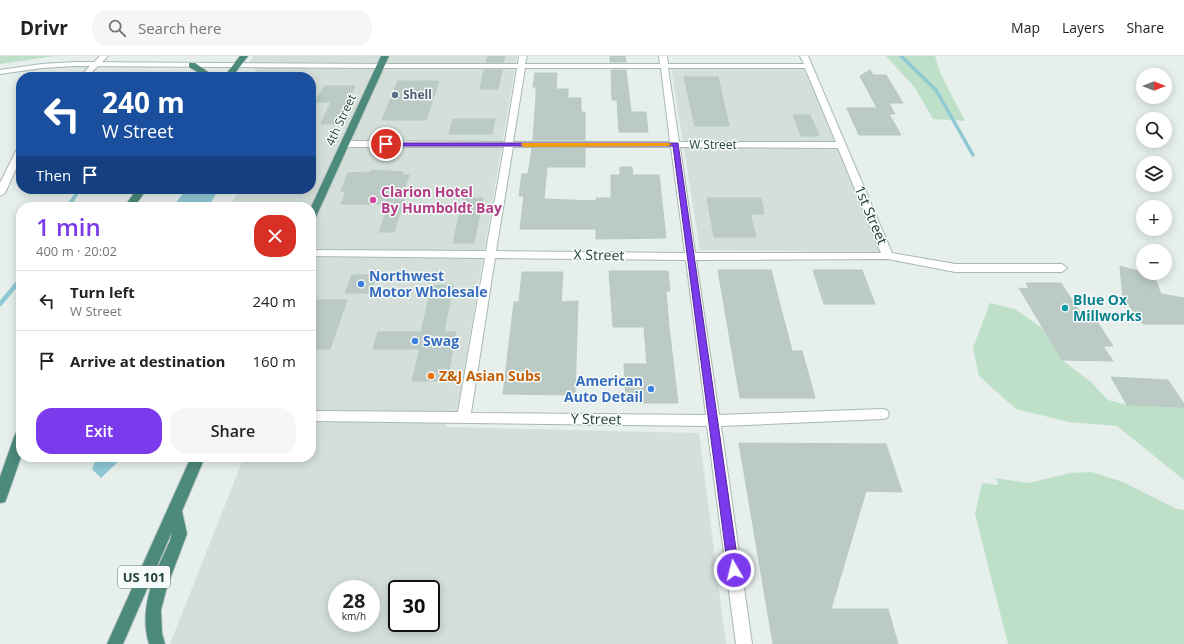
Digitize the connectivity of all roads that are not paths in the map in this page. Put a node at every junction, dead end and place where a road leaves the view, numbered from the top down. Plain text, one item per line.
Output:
1 (104, 56) edge
2 (244, 56) edge
3 (385, 56) edge
4 (804, 56) edge
5 (523, 61) edge
6 (664, 61) edge
7 (95, 64) junction
8 (192, 65) junction
9 (237, 65) junction
10 (380, 66) junction
11 (809, 66) junction
12 (0, 72) edge
13 (88, 72) edge
14 (203, 72) edge
15 (232, 72) edge
16 (345, 144) junction
17 (676, 144) junction
18 (509, 145) junction
19 (842, 145) junction
20 (16, 159) edge
21 (0, 193) edge
22 (316, 206) edge
23 (316, 254) edge
24 (492, 255) junction
25 (691, 256) junction
26 (888, 256) junction
27 (1062, 268) dead end
28 (882, 414) dead end
29 (316, 416) edge
30 (464, 418) junction
31 (712, 420) junction
32 (16, 452) edge
33 (196, 462) edge
34 (0, 497) edge
35 (174, 510) junction
36 (115, 644) edge
37 (157, 644) edge
38 (744, 644) edge

1 - 7 street
2 - 9 highway
3 - 10 highway, 4th Street
4 - 11 street, 1st Street
5 - 6 street
5 - 10 street
5 - 18 street
6 - 11 street
6 - 17 street
7 - 8 street
7 - 12 street
7 - 13 street
8 - 9 street
8 - 14 highway
9 - 10 street
9 - 15 highway
10 - 16 highway, 4th Street
11 - 19 street, 1st Street
16 - 18 street, W Street
16 - 22 highway, 4th Street
17 - 18 street, W Street
17 - 19 street, W Street
17 - 25 street
18 - 24 street
19 - 26 street, 1st Street
20 - 21 street
23 - 24 street, X Street
24 - 25 street, X Street
24 - 30 street
25 - 26 street, X Street
25 - 31 street
26 - 27 street, 1st Street
28 - 31 street, Y Street
29 - 30 street, Y Street
30 - 31 street, Y Street
31 - 38 street
32 - 34 highway
33 - 35 highway, US 101
35 - 36 highway, US 101
35 - 37 highway

